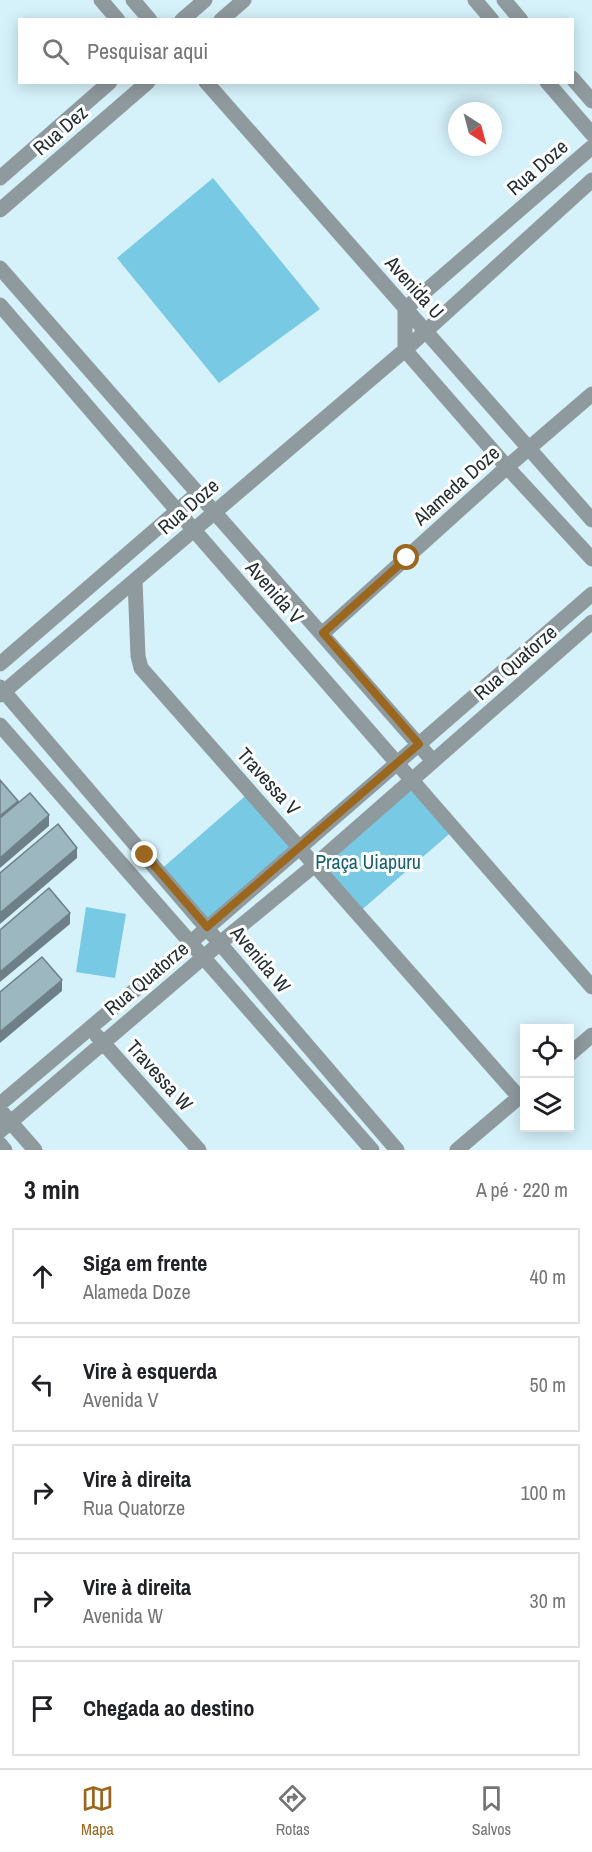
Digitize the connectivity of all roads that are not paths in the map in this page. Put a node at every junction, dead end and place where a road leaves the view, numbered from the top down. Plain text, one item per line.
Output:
1 (101, 0) edge
2 (133, 0) edge
3 (205, 0) edge
4 (244, 0) edge
5 (475, 0) edge
6 (504, 0) edge
7 (116, 18) edge
8 (148, 18) edge
9 (184, 18) edge
10 (223, 18) edge
11 (490, 18) edge
12 (519, 18) edge
13 (574, 79) edge
14 (108, 84) edge
15 (146, 84) edge
16 (208, 84) edge
17 (549, 84) edge
18 (592, 101) edge
19 (592, 134) edge
20 (592, 147) edge
21 (0, 178) edge
22 (592, 180) edge
23 (0, 210) edge
24 (0, 268) edge
25 (0, 305) edge
26 (405, 309) junction
27 (426, 330) junction
28 (405, 350) junction
29 (592, 394) edge
30 (530, 449) junction
31 (507, 467) junction
32 (198, 493) junction
33 (177, 510) junction
34 (213, 512) junction
35 (592, 520) edge
36 (193, 529) junction
37 (592, 559) edge
38 (135, 580) junction
39 (592, 594) edge
40 (592, 622) edge
41 (323, 633) junction
42 (0, 664) edge
43 (2, 691) edge
44 (0, 725) edge
45 (419, 744) junction
46 (433, 761) junction
47 (398, 764) junction
48 (412, 780) junction
49 (301, 848) junction
50 (315, 864) junction
51 (207, 927) junction
52 (190, 942) junction
53 (220, 943) junction
54 (204, 958) junction
55 (592, 987) edge
56 (90, 1028) junction
57 (592, 1035) edge
58 (103, 1043) junction
59 (574, 1051) edge
60 (520, 1093) edge
61 (520, 1097) edge
62 (0, 1104) edge
63 (3, 1121) edge
64 (0, 1144) edge
65 (5, 1150) edge
66 (35, 1150) edge
67 (199, 1150) edge
68 (372, 1150) edge
69 (397, 1150) edge
70 (457, 1150) edge

1 - 7 street
2 - 8 street
3 - 9 street
4 - 10 street
5 - 11 street
6 - 12 street
13 - 18 street
14 - 21 street, Rua Dez
15 - 23 street, Rua Dez
16 - 26 street, Avenida U
17 - 19 street
20 - 26 street, Rua Doze
22 - 27 street, Rua Doze
24 - 32 street, Avenida V
25 - 33 street, Avenida V
26 - 27 street, Avenida U
26 - 28 street
27 - 28 street, Rua Doze
27 - 30 street, Avenida U
28 - 31 street
28 - 34 street, Rua Doze
29 - 30 street, Alameda Doze
30 - 31 street, Alameda Doze
30 - 35 street, Avenida U
31 - 37 street
31 - 41 street, Alameda Doze
32 - 33 street, Rua Doze
32 - 34 street, Avenida V
33 - 36 street, Avenida V
33 - 42 street, Rua Doze
34 - 36 street, Rua Doze
34 - 41 street, Avenida V
36 - 38 street, Rua Doze
36 - 47 street, Avenida V
38 - 43 street, Rua Doze
38 - 49 street, Travessa V
39 - 45 street, Rua Quatorze
40 - 46 street, Rua Quatorze
41 - 45 street, Avenida V
43 - 51 street, Avenida W
44 - 52 street
45 - 46 street, Avenida V
45 - 47 street, Rua Quatorze
46 - 48 street, Rua Quatorze
47 - 48 street, Avenida V
47 - 49 street, Rua Quatorze
48 - 50 street, Rua Quatorze
48 - 55 street, Avenida V
49 - 50 street, Travessa V
49 - 51 street, Rua Quatorze
50 - 53 street, Rua Quatorze
50 - 60 street, Travessa V
51 - 52 street, Rua Quatorze
51 - 53 street, Avenida W
52 - 54 street
52 - 56 street, Rua Quatorze
53 - 54 street, Rua Quatorze
53 - 69 street, Avenida W
54 - 58 street, Rua Quatorze
54 - 68 street
56 - 58 street, Travessa W
56 - 62 street, Rua Quatorze
57 - 59 street
58 - 63 street, Rua Quatorze
58 - 67 street, Travessa W
61 - 70 street
63 - 66 street
64 - 65 street

